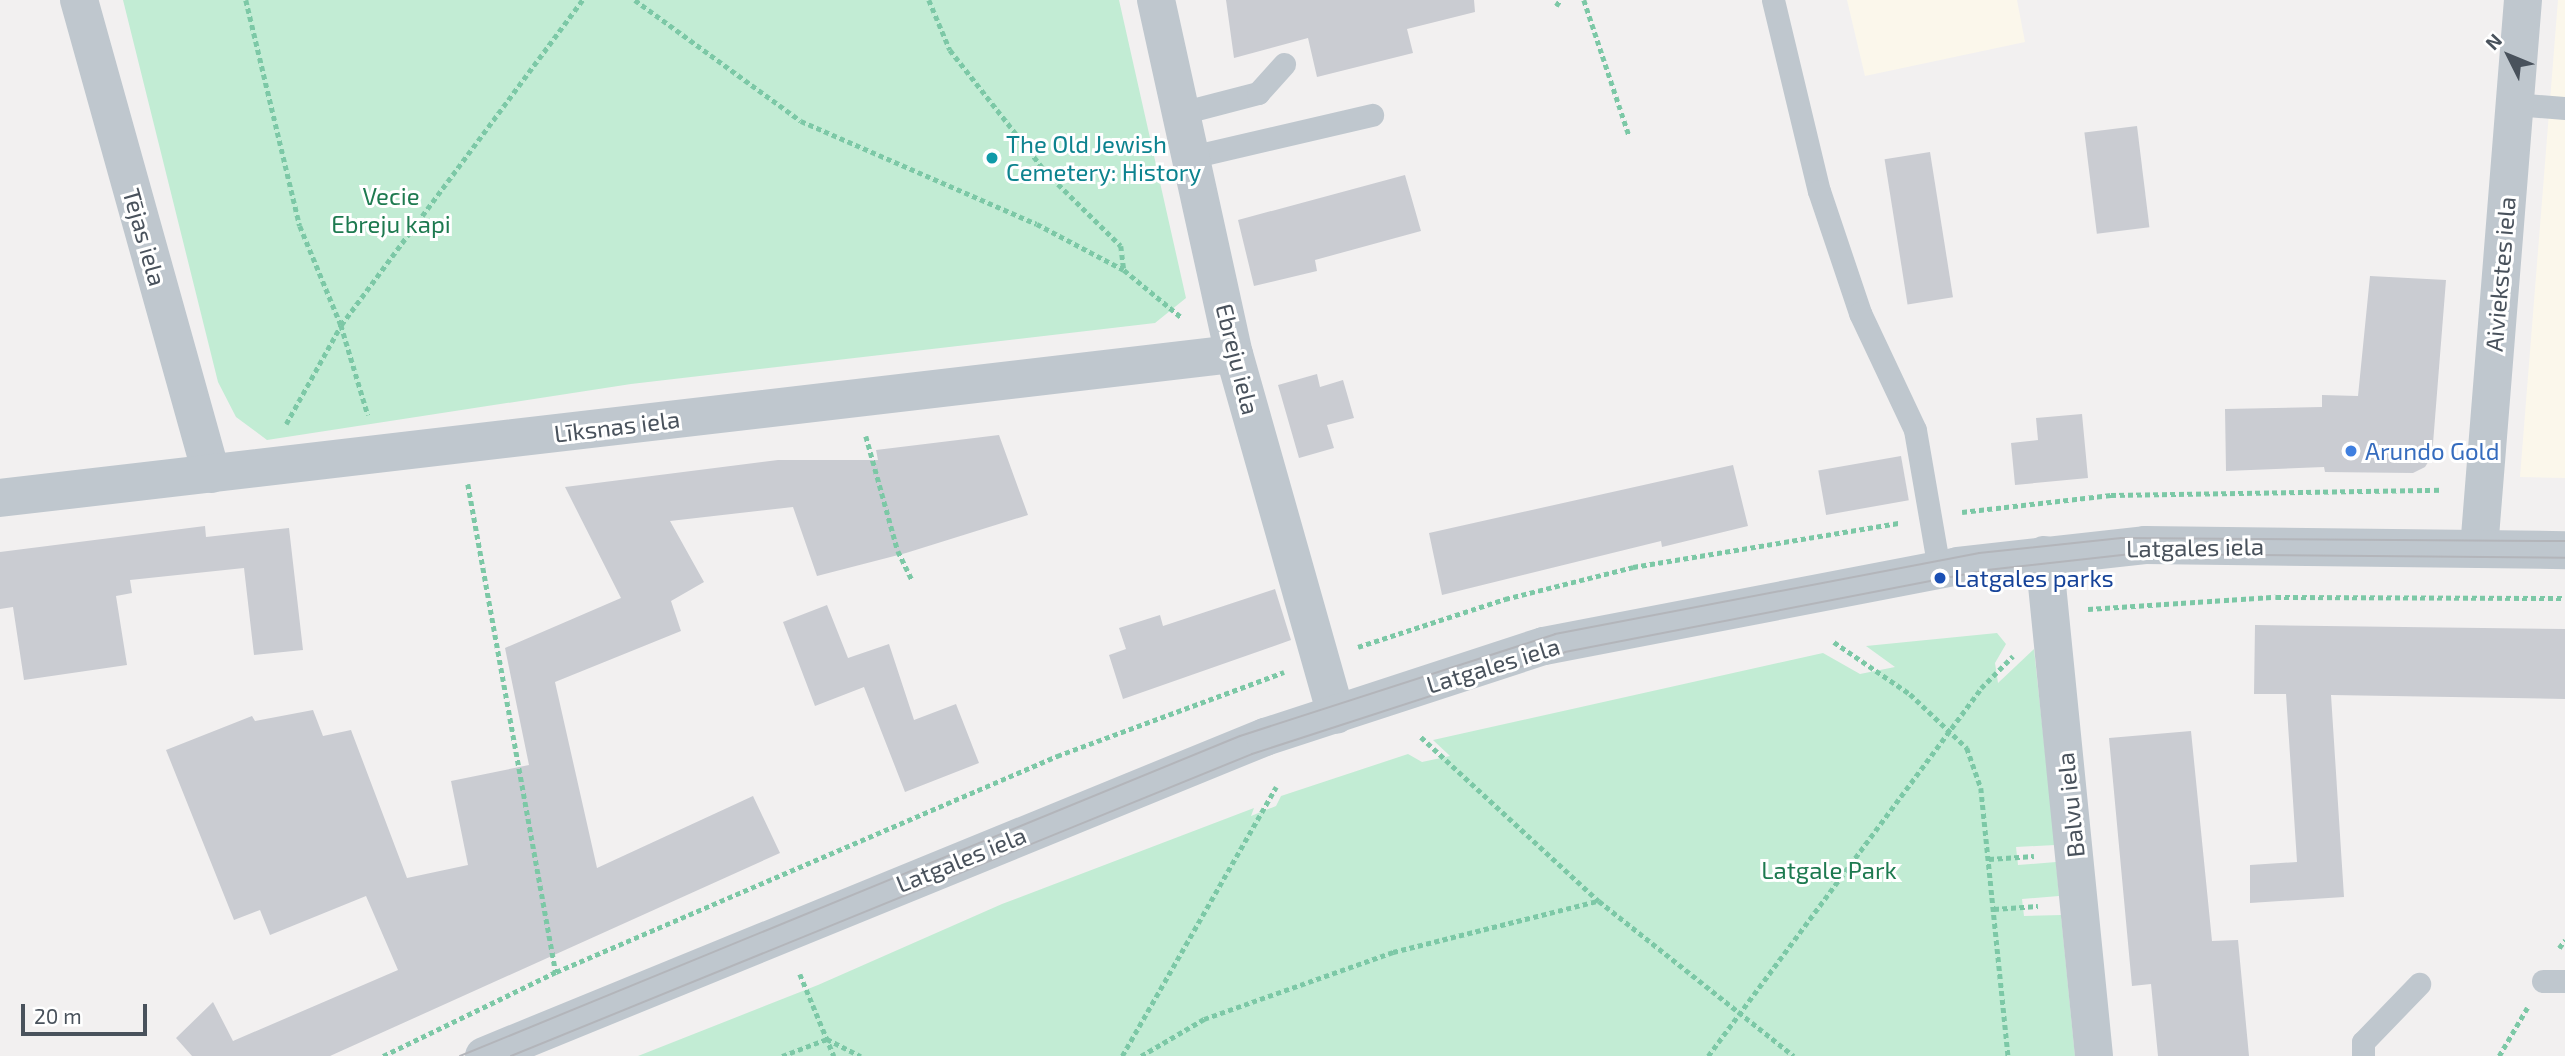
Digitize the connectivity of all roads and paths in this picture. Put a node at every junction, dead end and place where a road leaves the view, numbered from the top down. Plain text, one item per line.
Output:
1 (79, 0) edge
2 (246, 0) edge
3 (582, 0) edge
4 (635, 0) edge
5 (929, 0) edge
6 (1156, 0) edge
7 (1560, 0) edge
8 (1584, 0) edge
9 (1773, 0) edge
10 (2522, 0) edge
11 (1556, 6) dead end
12 (1283, 64) dead end
13 (2514, 104) junction
14 (2565, 108) edge
15 (1181, 113) junction
16 (1371, 115) dead end
17 (1629, 135) dead end
18 (1191, 157) junction
19 (1124, 270) junction
20 (341, 325) junction
21 (1232, 344) junction
22 (860, 398) junction
23 (461, 445) junction
24 (380, 454) junction
25 (261, 468) junction
26 (211, 474) junction
27 (0, 498) edge
28 (2479, 549) junction
29 (2565, 550) edge
30 (2044, 555) junction
31 (1939, 569) junction
32 (912, 580) dead end
33 (2565, 598) edge
34 (2052, 616) junction
35 (1834, 642) dead end
36 (1336, 715) junction
37 (1949, 731) junction
38 (1421, 737) dead end
39 (1276, 787) dead end
40 (1599, 901) junction
41 (556, 972) dead end
42 (800, 974) dead end
43 (2419, 984) dead end
44 (1738, 1015) junction
45 (827, 1039) junction
46 (484, 1056) edge
47 (782, 1056) edge
48 (834, 1056) edge
49 (861, 1056) edge
50 (1122, 1056) edge
51 (1142, 1056) edge
52 (1708, 1056) edge
53 (1794, 1056) edge
54 (2008, 1056) edge
55 (2094, 1056) edge
56 (2363, 1056) edge

1 - 26 street, Tējas iela
2 - 20 path
3 - 20 path
4 - 19 path
5 - 19 path
6 - 15 street, Ebreju iela
7 - 11 path
8 - 17 path
9 - 31 lane
10 - 13 street, Aiviekstes iela
12 - 15 lane
13 - 14 lane
13 - 28 street, Aiviekstes iela
15 - 18 street, Ebreju iela
16 - 18 lane
18 - 21 street, Ebreju iela
19 - 21 path
20 - 24 path
20 - 25 path
21 - 22 street, Līksnas iela
21 - 36 street, Ebreju iela
22 - 23 street, Līksnas iela
22 - 32 path
23 - 24 street, Līksnas iela
23 - 41 path
24 - 25 street, Līksnas iela
25 - 26 street, Līksnas iela
26 - 27 street, Līksnas iela
28 - 29 street, Latgales iela
28 - 30 street, Latgales iela
30 - 31 street, Latgales iela
30 - 34 street, Balvu iela
31 - 36 street, Latgales iela
33 - 34 path
34 - 37 path
34 - 55 street, Balvu iela
35 - 37 path
36 - 46 street, Latgales iela
37 - 44 path
37 - 54 path
38 - 40 path
39 - 50 path
40 - 44 path
40 - 51 path
42 - 45 path
43 - 56 lane
44 - 52 path
44 - 53 path
45 - 47 path
45 - 48 path
45 - 49 path

